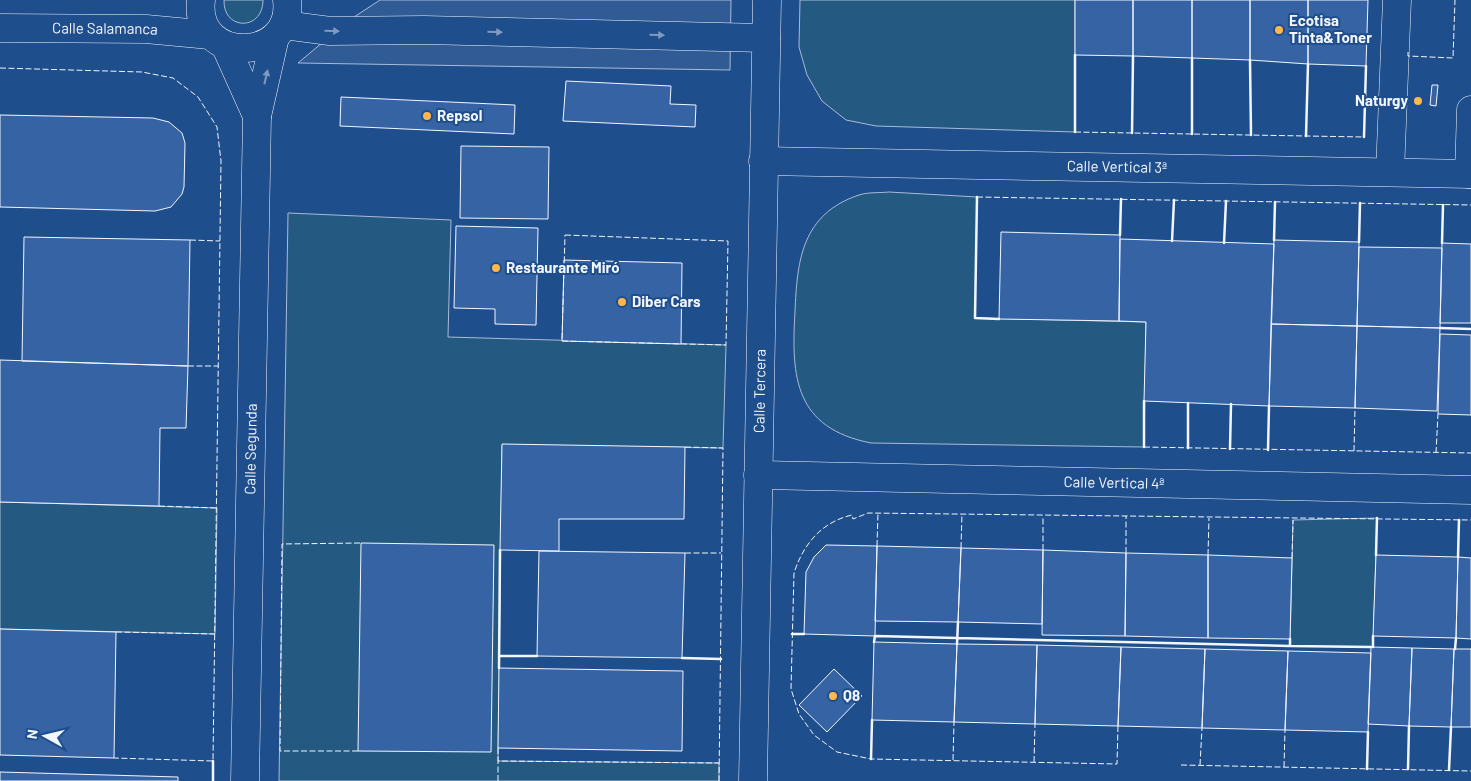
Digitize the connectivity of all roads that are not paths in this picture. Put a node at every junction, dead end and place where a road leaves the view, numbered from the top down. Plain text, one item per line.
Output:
1 (201, 0) edge
2 (767, 0) edge
3 (1397, 0) edge
4 (289, 15) edge
5 (0, 28) edge
6 (766, 38) junction
7 (218, 41) junction
8 (1471, 110) edge
9 (257, 116) junction
10 (763, 161) junction
11 (1390, 172) junction
12 (1470, 174) edge
13 (758, 476) junction
14 (1471, 490) edge
15 (245, 781) edge
16 (753, 781) edge

1 - 7 street, Calle Segunda
2 - 6 street, Calle Tercera
3 - 11 street
4 -> 6 street
4 - 7 street, Calle Salamanca
9 -> 4 street, Calle Segunda
5 - 7 street, Calle Salamanca
6 - 10 street, Calle Tercera
7 - 9 street, Calle Segunda
8 - 12 street
9 - 15 street, Calle Segunda
10 - 11 street, Calle Vertical 3ª
10 - 13 street, Calle Tercera
11 - 12 street, Calle Vertical 3ª
13 - 14 street, Calle Vertical 4ª
13 - 16 street, Calle Tercera

